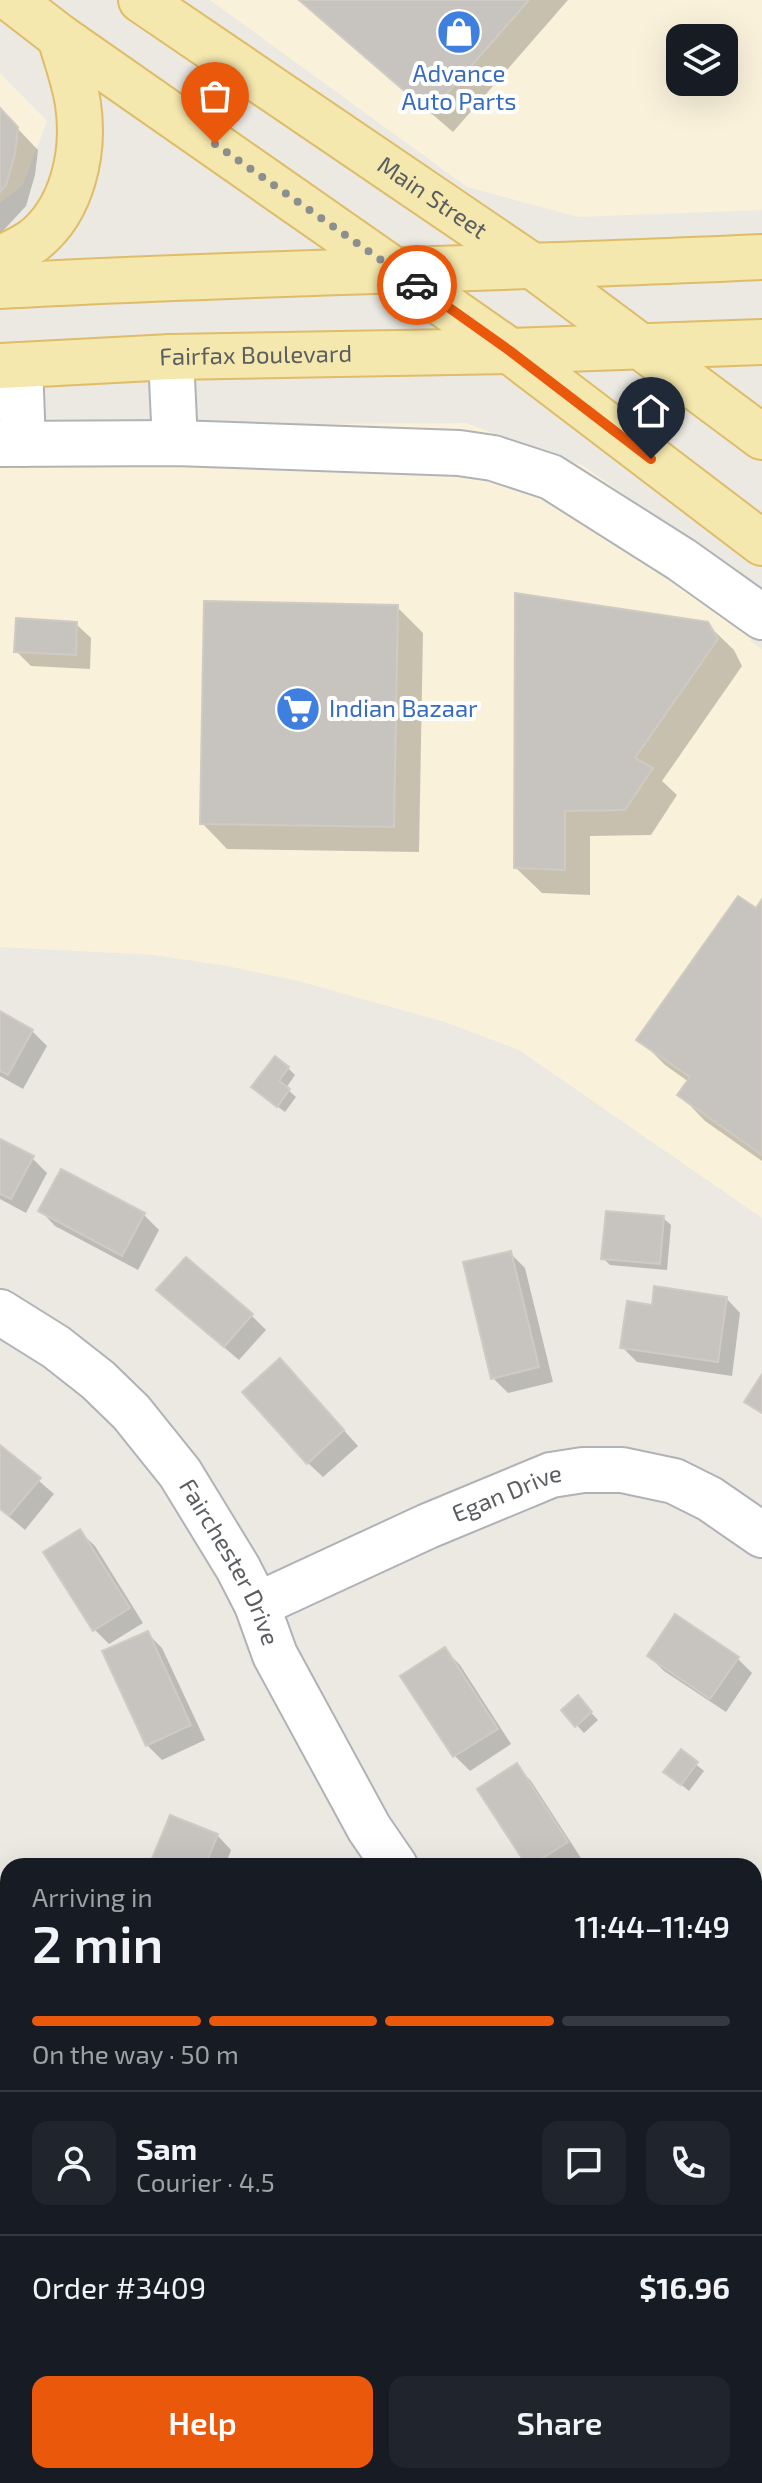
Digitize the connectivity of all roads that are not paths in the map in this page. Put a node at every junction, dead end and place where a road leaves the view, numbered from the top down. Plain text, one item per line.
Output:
1 (12, 0) edge
2 (141, 0) edge
3 (60, 37) junction
4 (762, 257) edge
5 (0, 259) edge
6 (534, 267) junction
7 (395, 269) junction
8 (0, 286) edge
9 (762, 342) edge
10 (640, 348) junction
11 (510, 351) junction
12 (171, 357) junction
13 (10, 365) edge
14 (762, 437) edge
15 (175, 443) junction
16 (12, 444) edge
17 (753, 537) edge
18 (708, 579) junction
19 (762, 617) edge
20 (0, 1312) edge
21 (762, 1535) edge
22 (257, 1605) junction
23 (390, 1858) edge

1 - 3 main road
2 - 6 main road, Main Street
3 - 5 main road
3 - 7 main road
4 - 6 main road
6 - 7 main road
6 - 10 main road
7 - 8 main road
7 - 11 main road
9 - 10 main road
10 - 11 main road
10 - 14 main road
11 - 12 main road, Fairfax Boulevard
11 - 17 main road
12 - 13 main road, Fairfax Boulevard
12 - 15 street
13 - 16 street
15 - 16 street
15 - 18 street
17 - 18 street
18 - 19 street
20 - 22 street, Fairchester Drive
21 - 22 street, Egan Drive
22 - 23 street, Fairchester Drive

